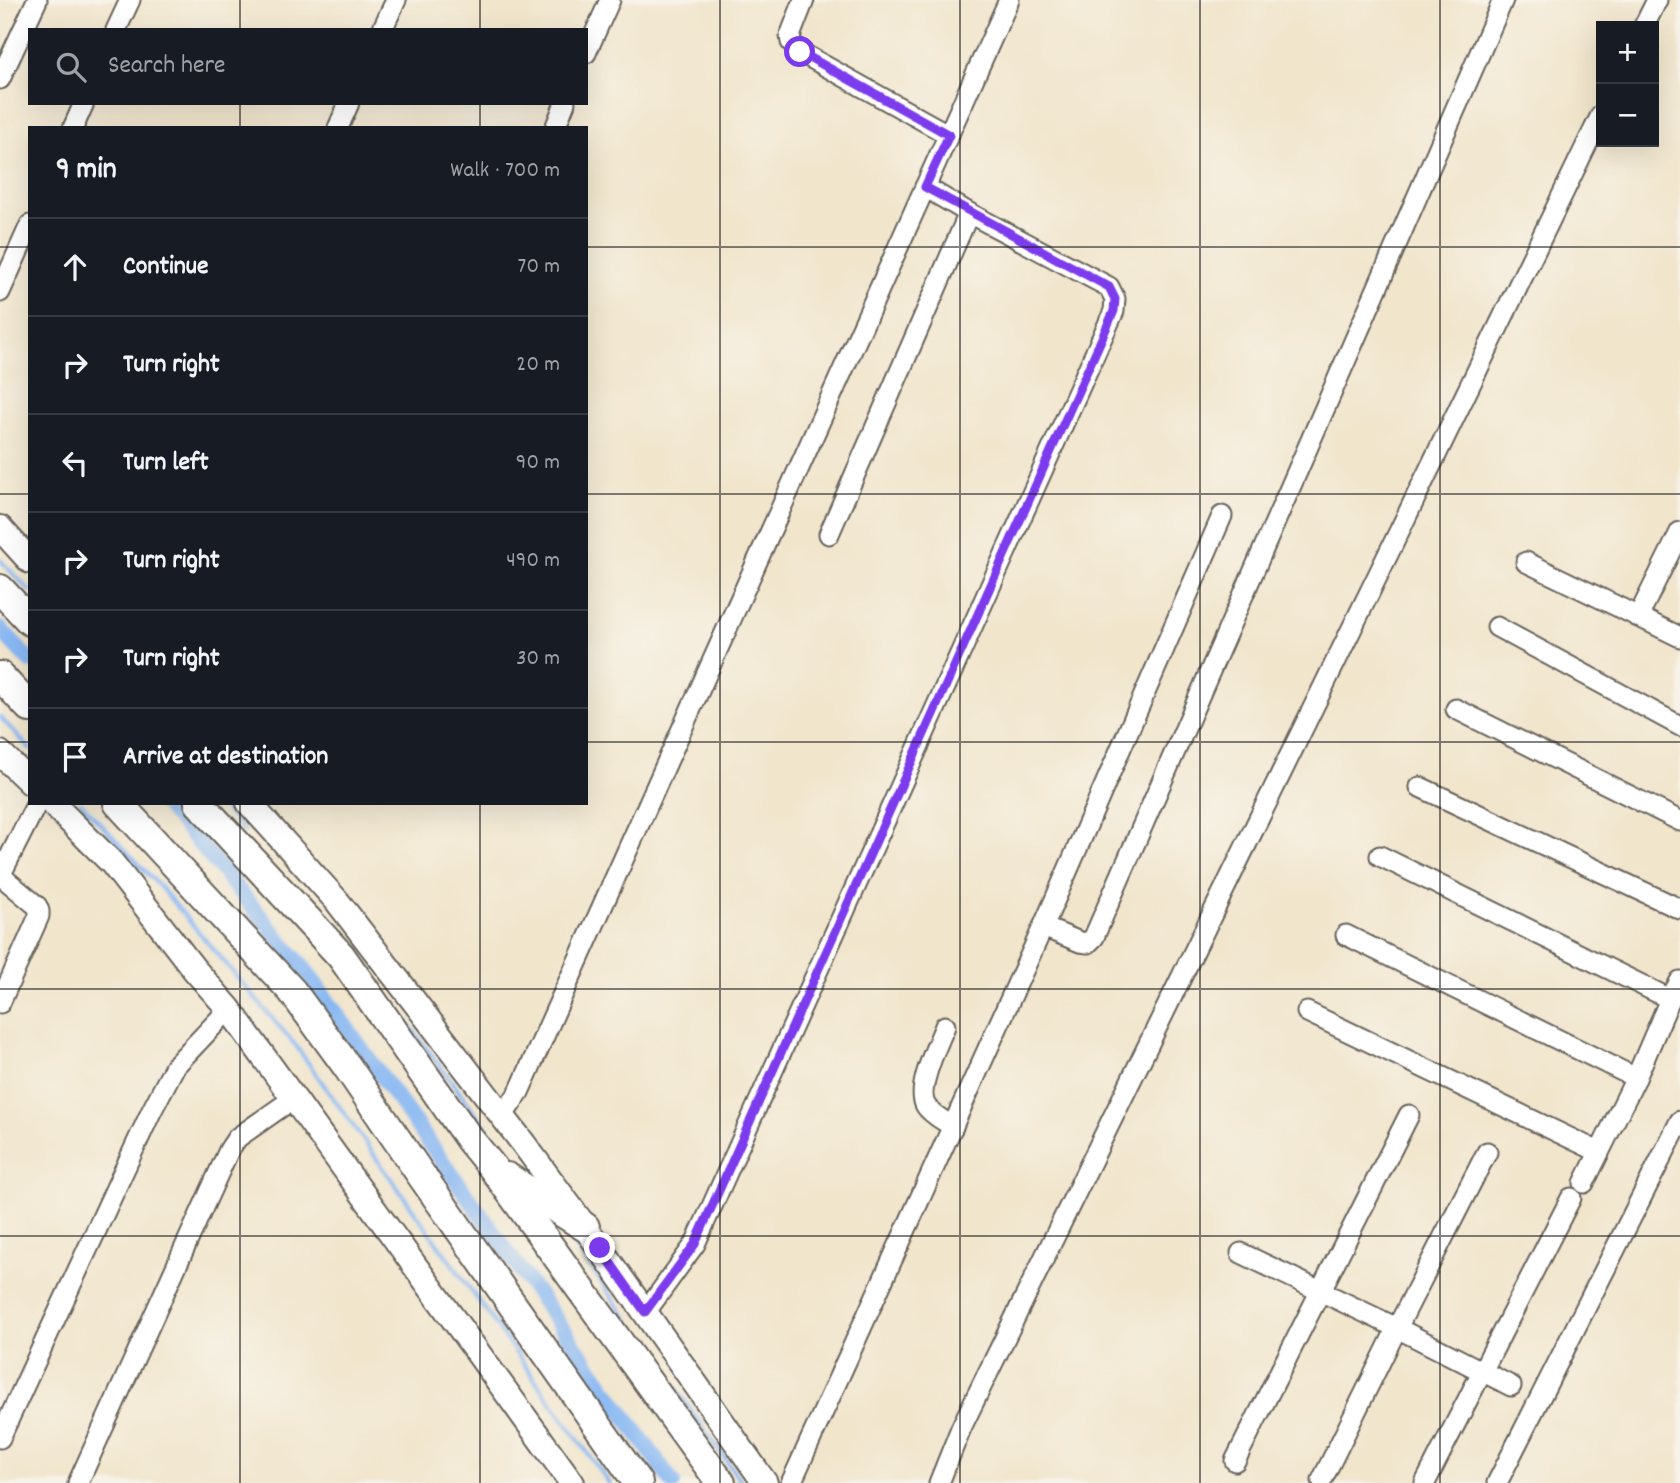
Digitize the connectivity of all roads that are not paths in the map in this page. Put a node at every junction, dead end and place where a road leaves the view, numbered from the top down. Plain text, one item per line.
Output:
1 (37, 0) edge
2 (130, 0) edge
3 (396, 0) edge
4 (610, 0) edge
5 (804, 0) edge
6 (1009, 0) edge
7 (1503, 0) edge
8 (1657, 0) edge
9 (1646, 21) edge
10 (117, 28) edge
11 (383, 28) edge
12 (588, 49) edge
13 (0, 79) edge
14 (83, 105) edge
15 (348, 105) edge
16 (564, 105) edge
17 (1596, 125) edge
18 (74, 126) edge
19 (339, 126) edge
20 (556, 126) edge
21 (949, 135) junction
22 (925, 187) junction
23 (970, 213) junction
24 (28, 229) edge
25 (0, 292) edge
26 (1222, 516) dead end
27 (0, 528) edge
28 (1680, 532) edge
29 (829, 534) dead end
30 (28, 559) edge
31 (1526, 562) dead end
32 (0, 589) edge
33 (1638, 617) junction
34 (28, 619) edge
35 (1497, 627) dead end
36 (1680, 637) edge
37 (0, 676) edge
38 (28, 706) edge
39 (1456, 709) dead end
40 (1680, 726) edge
41 (0, 753) edge
42 (28, 780) edge
43 (1420, 787) dead end
44 (36, 805) edge
45 (54, 805) edge
46 (120, 805) edge
47 (201, 805) edge
48 (251, 805) edge
49 (1680, 821) edge
50 (1380, 856) dead end
51 (0, 876) edge
52 (1680, 909) edge
53 (1043, 927) junction
54 (1346, 935) dead end
55 (1680, 981) edge
56 (1670, 999) junction
57 (0, 1003) edge
58 (229, 1009) junction
59 (1307, 1012) dead end
60 (945, 1026) dead end
61 (1636, 1077) junction
62 (294, 1098) junction
63 (504, 1114) dead end
64 (1409, 1115) dead end
65 (1680, 1121) edge
66 (953, 1127) junction
67 (1487, 1152) dead end
68 (1599, 1152) junction
69 (493, 1168) junction
70 (1584, 1183) dead end
71 (1572, 1199) dead end
72 (585, 1227) junction
73 (1241, 1253) dead end
74 (1320, 1290) junction
75 (645, 1312) junction
76 (1396, 1328) junction
77 (1482, 1371) junction
78 (1524, 1392) junction
79 (0, 1438) edge
80 (1235, 1461) dead end
81 (1322, 1480) dead end
82 (78, 1483) edge
83 (572, 1483) edge
84 (638, 1483) edge
85 (720, 1483) edge
86 (765, 1483) edge
87 (791, 1483) edge
88 (940, 1483) edge
89 (1425, 1483) edge
90 (1497, 1483) edge

1 - 13 street
2 - 10 street
3 - 11 street
4 - 12 street
5 - 21 street
6 - 21 street
7 - 53 street
8 - 9 street
14 - 18 street
15 - 19 street
16 - 20 street
17 - 88 street
21 - 22 street
22 - 23 street
22 - 63 street
23 - 29 street
23 - 75 street
24 - 25 street
26 - 53 street
27 - 30 main road
28 - 33 street
31 - 33 street
32 - 34 highway
33 - 36 street
35 - 40 street
37 - 38 highway
39 - 49 street
41 - 42 main road
43 - 52 street
44 - 51 street
45 - 58 main road
46 - 84 highway
47 - 69 highway
48 - 72 main road
50 - 56 street
51 - 57 street
53 - 66 street
54 - 61 street
55 - 56 street
56 - 61 street
58 - 62 main road
58 - 79 street
59 - 68 street
60 - 66 street
61 - 68 street
62 - 82 street
62 - 83 main road
64 - 74 street
65 - 78 street
66 - 87 street
67 - 76 street
68 - 70 street
69 - 72 highway
69 - 85 highway
71 - 77 street
72 - 75 main road
73 - 74 street
74 - 76 street
74 - 80 street
75 - 86 main road
76 - 77 street
76 - 81 street
77 - 78 street
77 - 89 street
78 - 90 street

